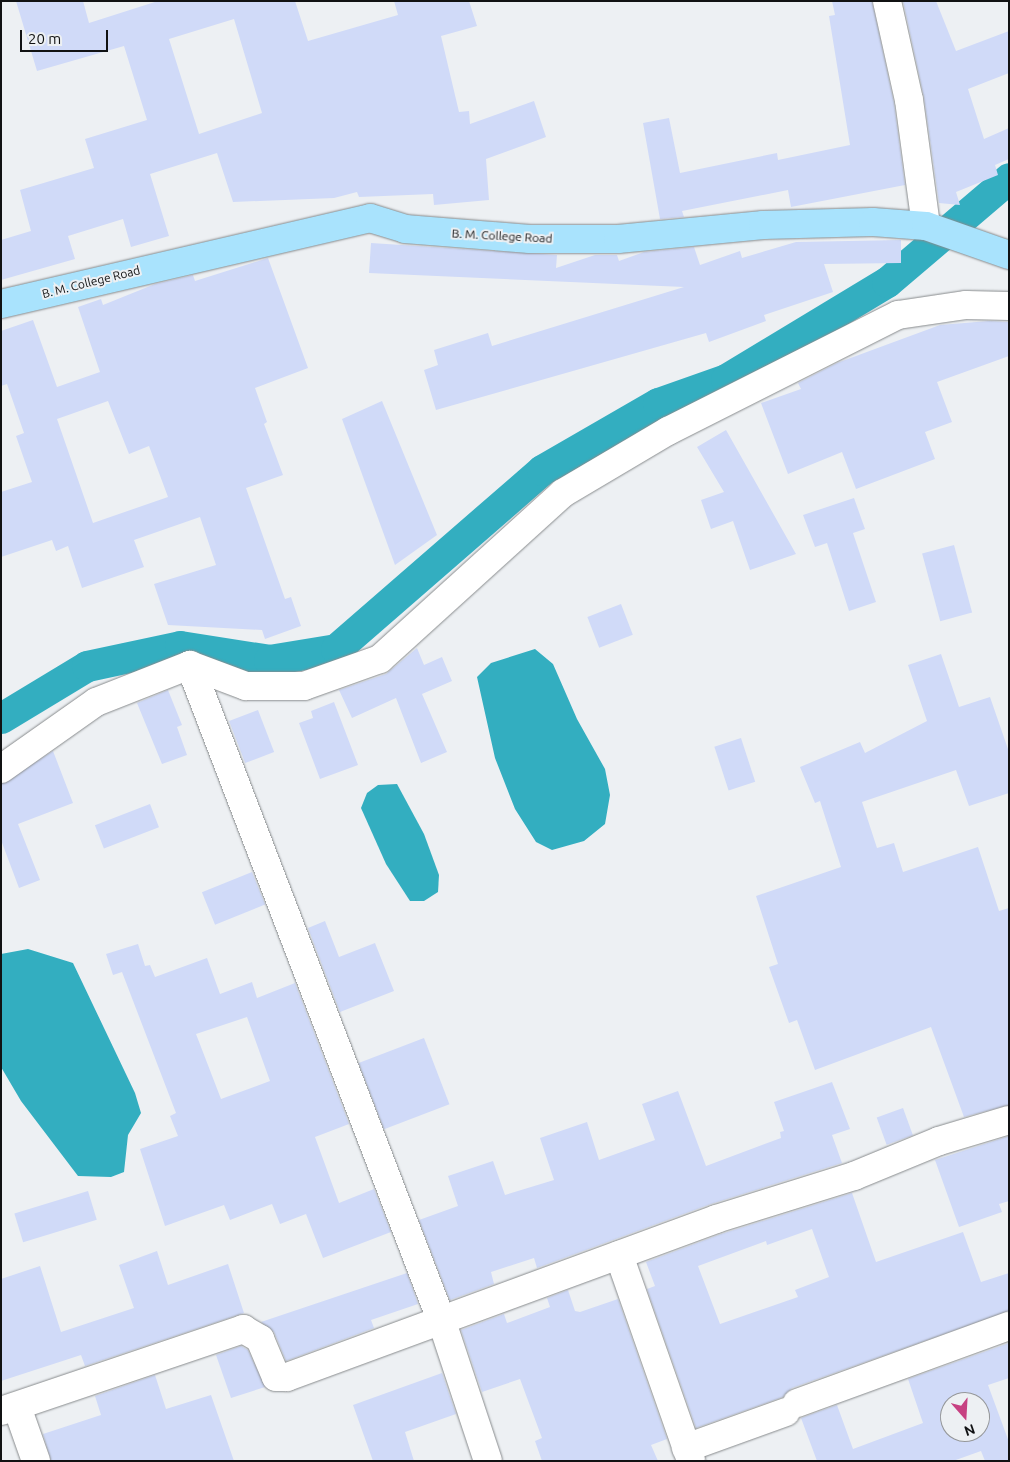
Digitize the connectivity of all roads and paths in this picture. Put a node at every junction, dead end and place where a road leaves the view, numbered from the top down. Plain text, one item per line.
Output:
1 (888, 1) edge
2 (926, 226) junction
3 (1009, 255) edge
4 (1, 304) edge
5 (1009, 306) edge
6 (190, 665) junction
7 (1, 769) edge
8 (1009, 1120) edge
9 (619, 1255) junction
10 (442, 1322) junction
11 (1009, 1326) edge
12 (9, 1409) edge
13 (689, 1454) edge
14 (36, 1461) edge
15 (488, 1461) edge

1 - 2 street
2 - 3 main road, B. M. College Road
2 - 4 main road, B. M. College Road
5 - 6 street
6 - 7 street
6 - 10 street
8 - 9 street
9 - 10 street
9 - 13 street
10 - 12 street
10 - 15 street
11 - 13 street
12 - 14 street

